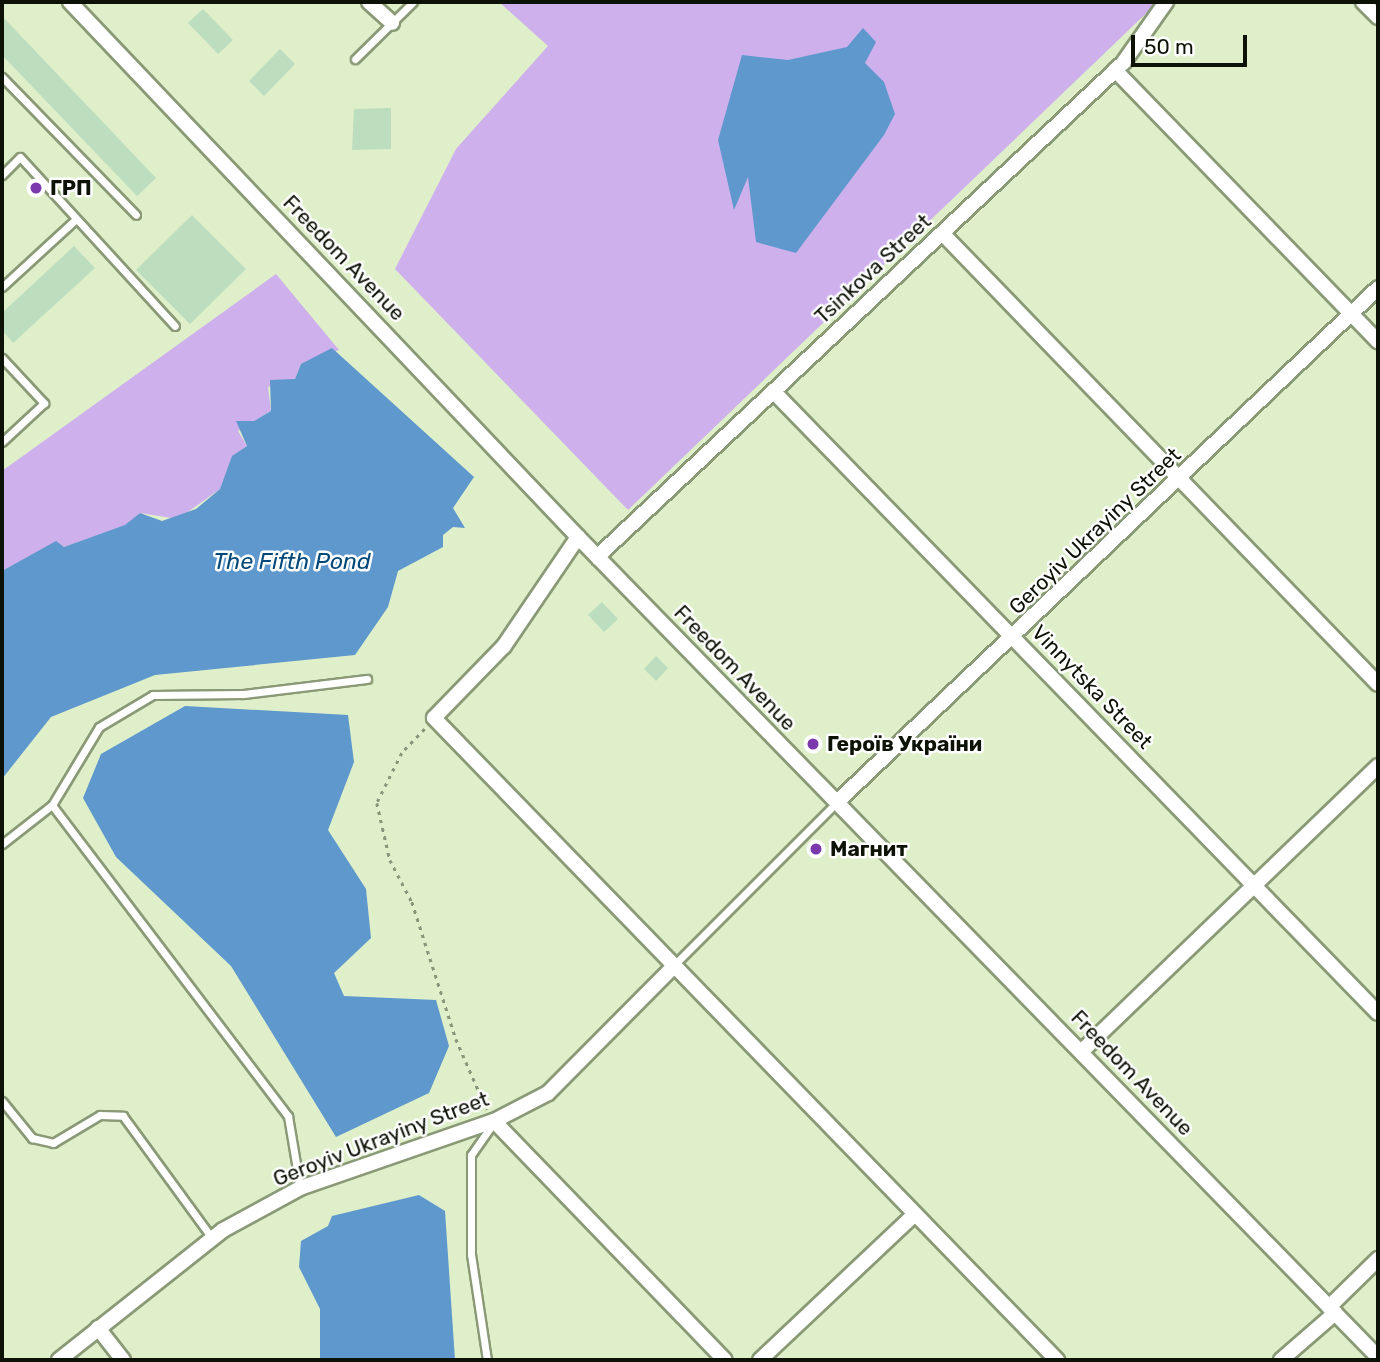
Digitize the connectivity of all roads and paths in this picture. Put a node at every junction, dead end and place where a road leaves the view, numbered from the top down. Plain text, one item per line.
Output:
1 (70, 2) edge
2 (369, 2) edge
3 (414, 2) edge
4 (1166, 2) edge
5 (1363, 2) edge
6 (1378, 17) edge
7 (391, 23) junction
8 (355, 59) dead end
9 (1115, 70) junction
10 (3, 80) edge
11 (2, 175) edge
12 (136, 215) dead end
13 (76, 219) junction
14 (943, 233) junction
15 (2, 287) edge
16 (1378, 288) edge
17 (1352, 314) junction
18 (175, 326) dead end
19 (1378, 341) edge
20 (2, 358) edge
21 (774, 392) junction
22 (2, 442) edge
23 (1180, 479) junction
24 (578, 537) junction
25 (597, 556) junction
26 (1014, 638) junction
27 (367, 679) dead end
28 (1378, 684) edge
29 (434, 718) junction
30 (1378, 766) edge
31 (837, 802) junction
32 (52, 805) junction
33 (2, 844) edge
34 (1255, 885) junction
35 (672, 968) junction
36 (1378, 1013) edge
37 (1082, 1051) junction
38 (2, 1101) edge
39 (494, 1121) junction
40 (300, 1188) junction
41 (912, 1216) junction
42 (212, 1238) junction
43 (1378, 1259) edge
44 (1332, 1310) junction
45 (98, 1328) junction
46 (1378, 1357) edge
47 (59, 1360) edge
48 (123, 1360) edge
49 (487, 1360) edge
50 (725, 1360) edge
51 (760, 1360) edge
52 (1057, 1360) edge
53 (1282, 1360) edge

1 - 24 street, Freedom Avenue
2 - 7 street
3 - 7 lane
4 - 9 street, Tsinkova Street
5 - 6 street
7 - 8 lane
9 - 14 street, Tsinkova Street
9 - 17 street
10 - 12 lane
11 - 13 lane
13 - 15 lane
13 - 18 lane
14 - 21 street, Tsinkova Street
14 - 23 street
16 - 17 street, Geroyiv Ukrayiny Street
17 - 19 street
17 - 23 street, Geroyiv Ukrayiny Street
20 - 22 lane
21 - 25 street, Tsinkova Street
21 - 26 street, Vinnytska Street
23 - 26 street, Geroyiv Ukrayiny Street
23 - 28 street
24 - 25 street, Freedom Avenue
24 - 29 street
25 - 31 street, Freedom Avenue
26 - 31 street, Geroyiv Ukrayiny Street
26 - 34 street, Vinnytska Street
27 - 32 lane
29 - 35 street
29 - 39 path
30 - 34 street
31 - 35 lane
31 - 37 street, Freedom Avenue
32 - 33 lane
32 - 40 lane
34 - 36 street, Vinnytska Street
34 - 37 street
35 - 39 street, Geroyiv Ukrayiny Street
35 - 41 street
37 - 44 street, Freedom Avenue
38 - 42 lane
39 - 40 street, Geroyiv Ukrayiny Street
39 - 49 lane
39 - 50 street
40 - 42 street, Geroyiv Ukrayiny Street
41 - 51 street
41 - 52 street
42 - 45 street, Geroyiv Ukrayiny Street
43 - 44 street
44 - 46 street, Freedom Avenue
44 - 53 street
45 - 47 street, Geroyiv Ukrayiny Street
45 - 48 street

